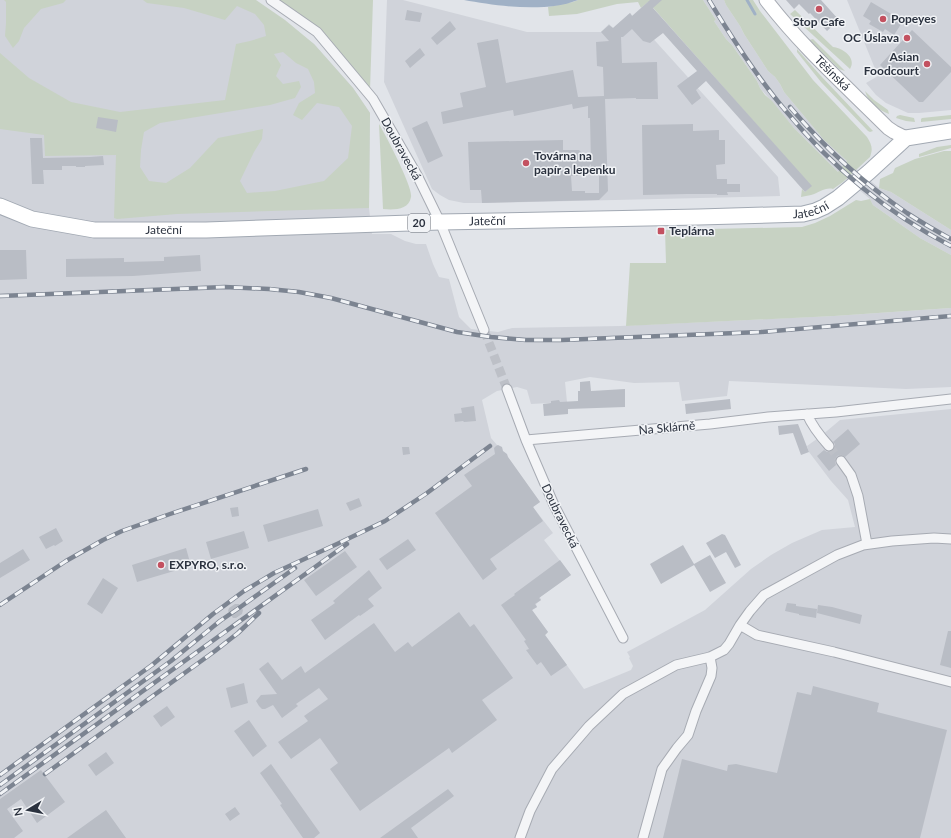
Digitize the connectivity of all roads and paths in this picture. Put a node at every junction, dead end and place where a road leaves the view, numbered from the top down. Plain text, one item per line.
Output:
1 (272, 0) edge
2 (766, 0) edge
3 (951, 131) edge
4 (906, 138) junction
5 (0, 206) edge
6 (440, 222) junction
7 (484, 330) tunnel mouth
8 (507, 389) tunnel mouth
9 (951, 399) edge
10 (807, 414) junction
11 (526, 440) junction
12 (829, 446) tunnel mouth
13 (841, 461) tunnel mouth
14 (951, 539) edge
15 (867, 544) junction
16 (740, 625) junction
17 (623, 638) dead end
18 (710, 656) junction
19 (951, 682) edge
20 (520, 838) edge
21 (643, 838) edge

1 - 6 street, Doubravecká
2 - 4 street, Těšínská
3 - 4 main road
4 - 6 main road, Jateční / 20
5 - 6 main road, Jateční / 20
6 - 7 street, Doubravecká
8 - 11 street, Doubravecká
9 - 10 street, Na Sklárně
10 - 11 street, Na Sklárně
10 - 12 street
11 - 17 street, Doubravecká
13 - 15 street
14 - 15 street
15 - 16 street
16 - 18 street
16 - 19 street
18 - 20 street
18 - 21 street

